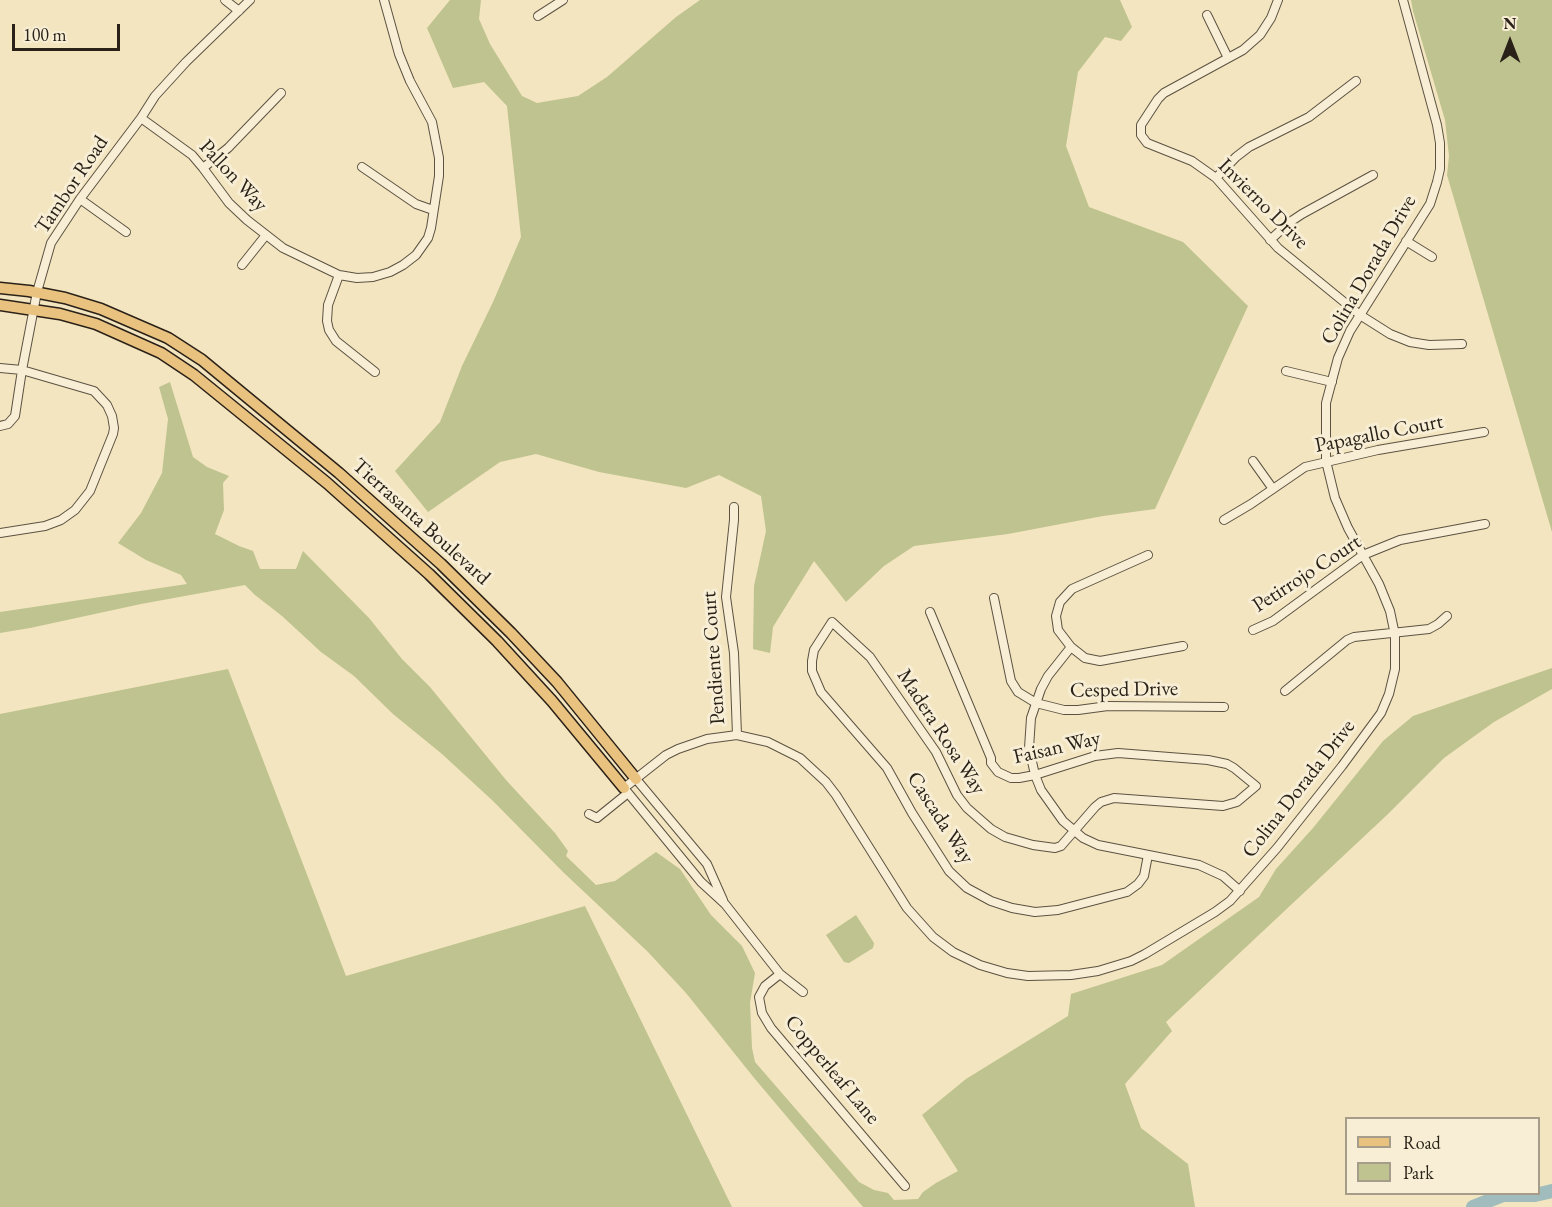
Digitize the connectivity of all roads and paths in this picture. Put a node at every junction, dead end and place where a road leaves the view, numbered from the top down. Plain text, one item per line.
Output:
1 (225, 0) edge
2 (250, 0) edge
3 (384, 0) edge
4 (563, 0) edge
5 (1278, 0) edge
6 (1402, 0) edge
7 (238, 11) junction
8 (1207, 15) dead end
9 (538, 16) dead end
10 (1228, 58) junction
11 (1356, 81) dead end
12 (281, 93) dead end
13 (141, 118) junction
14 (362, 167) dead end
15 (203, 168) junction
16 (1373, 175) dead end
17 (1216, 178) junction
18 (80, 199) junction
19 (433, 210) junction
20 (126, 232) dead end
21 (266, 235) junction
22 (1270, 240) junction
23 (1406, 241) junction
24 (1432, 257) dead end
25 (242, 265) dead end
26 (339, 275) junction
27 (0, 288) edge
28 (37, 292) junction
29 (0, 305) edge
30 (35, 309) junction
31 (1360, 315) junction
32 (1462, 344) dead end
33 (0, 368) edge
34 (22, 370) junction
35 (1286, 371) dead end
36 (375, 372) dead end
37 (1332, 381) junction
38 (0, 426) edge
39 (1484, 432) dead end
40 (1253, 461) dead end
41 (1326, 461) junction
42 (1273, 489) junction
43 (734, 507) dead end
44 (1224, 520) dead end
45 (1485, 524) dead end
46 (378, 528) junction
47 (0, 533) edge
48 (431, 555) junction
49 (1148, 555) dead end
50 (1363, 555) junction
51 (994, 598) dead end
52 (930, 612) dead end
53 (1447, 616) dead end
54 (832, 622) joint
55 (1253, 630) dead end
56 (1395, 632) junction
57 (1183, 646) dead end
58 (1071, 647) junction
59 (1285, 691) dead end
60 (1036, 703) junction
61 (1224, 706) dead end
62 (737, 735) junction
63 (1035, 775) junction
64 (636, 779) junction
65 (1256, 786) joint
66 (626, 790) junction
67 (589, 814) dead end
68 (1074, 832) junction
69 (1148, 855) junction
70 (1240, 891) junction
71 (725, 904) junction
72 (780, 974) junction
73 (803, 992) dead end
74 (905, 1186) dead end

1 - 7 street
2 - 7 street, Tambor Road
3 - 19 street, Pallon Way
4 - 9 street
5 - 10 street
6 - 23 street, Colina Dorada Drive
7 - 13 street, Tambor Road
8 - 10 street
10 - 17 street, Invierno Drive
11 - 17 street
12 - 15 street
13 - 15 street, Pallon Way
13 - 18 street, Tambor Road
14 - 19 street
15 - 21 street, Pallon Way
16 - 22 street
17 - 22 street, Invierno Drive
18 - 20 street
18 - 28 street, Tambor Road
19 - 26 street, Pallon Way
21 - 25 street
21 - 26 street, Pallon Way
22 - 31 street, Invierno Drive
23 - 24 street
23 - 31 street, Colina Dorada Drive
26 - 36 street
27 - 28 main road, Tierrasanta Boulevard
28 - 30 street, Tambor Road
28 - 48 main road, Tierrasanta Boulevard
29 - 30 main road, Tierrasanta Boulevard
30 - 34 street, Tambor Road
30 - 46 main road, Tierrasanta Boulevard
31 - 32 street, Invierno Drive
31 - 37 street, Colina Dorada Drive
33 - 34 street
34 - 38 street, Tambor Road
34 - 47 street
35 - 37 street
37 - 41 street, Colina Dorada Drive
39 - 41 street, Papagallo Court
40 - 42 street
41 - 42 street, Papagallo Court
41 - 50 street, Colina Dorada Drive
42 - 44 street, Papagallo Court
43 - 62 street, Pendiente Court
45 - 50 street, Petirrojo Court
46 - 48 main road
46 - 66 main road, Tierrasanta Boulevard
48 - 64 main road, Tierrasanta Boulevard
49 - 58 street
50 - 55 street, Petirrojo Court
50 - 56 street, Colina Dorada Drive
51 - 60 street, Cesped Drive
52 - 63 street, Faisan Way
53 - 56 street
54 - 68 street, Madera Rosa Way
54 - 69 street, Cascada Way
56 - 59 street
56 - 70 street, Colina Dorada Drive
57 - 58 street
58 - 60 street
60 - 61 street, Cesped Drive
60 - 63 street
62 - 64 street, Colina Dorada Drive
62 - 70 street, Colina Dorada Drive
63 - 65 street, Faisan Way
63 - 68 street
64 - 66 street, Colina Dorada Drive
64 - 71 street, Tierrasanta Boulevard
65 - 68 street, Madera Rosa Way
66 - 67 street, Colina Dorada Drive
66 - 71 street, Tierrasanta Boulevard
68 - 69 street
69 - 70 street
71 - 72 street, Tierrasanta Boulevard
72 - 73 street, Tierrasanta Boulevard
72 - 74 street, Copperleaf Lane

